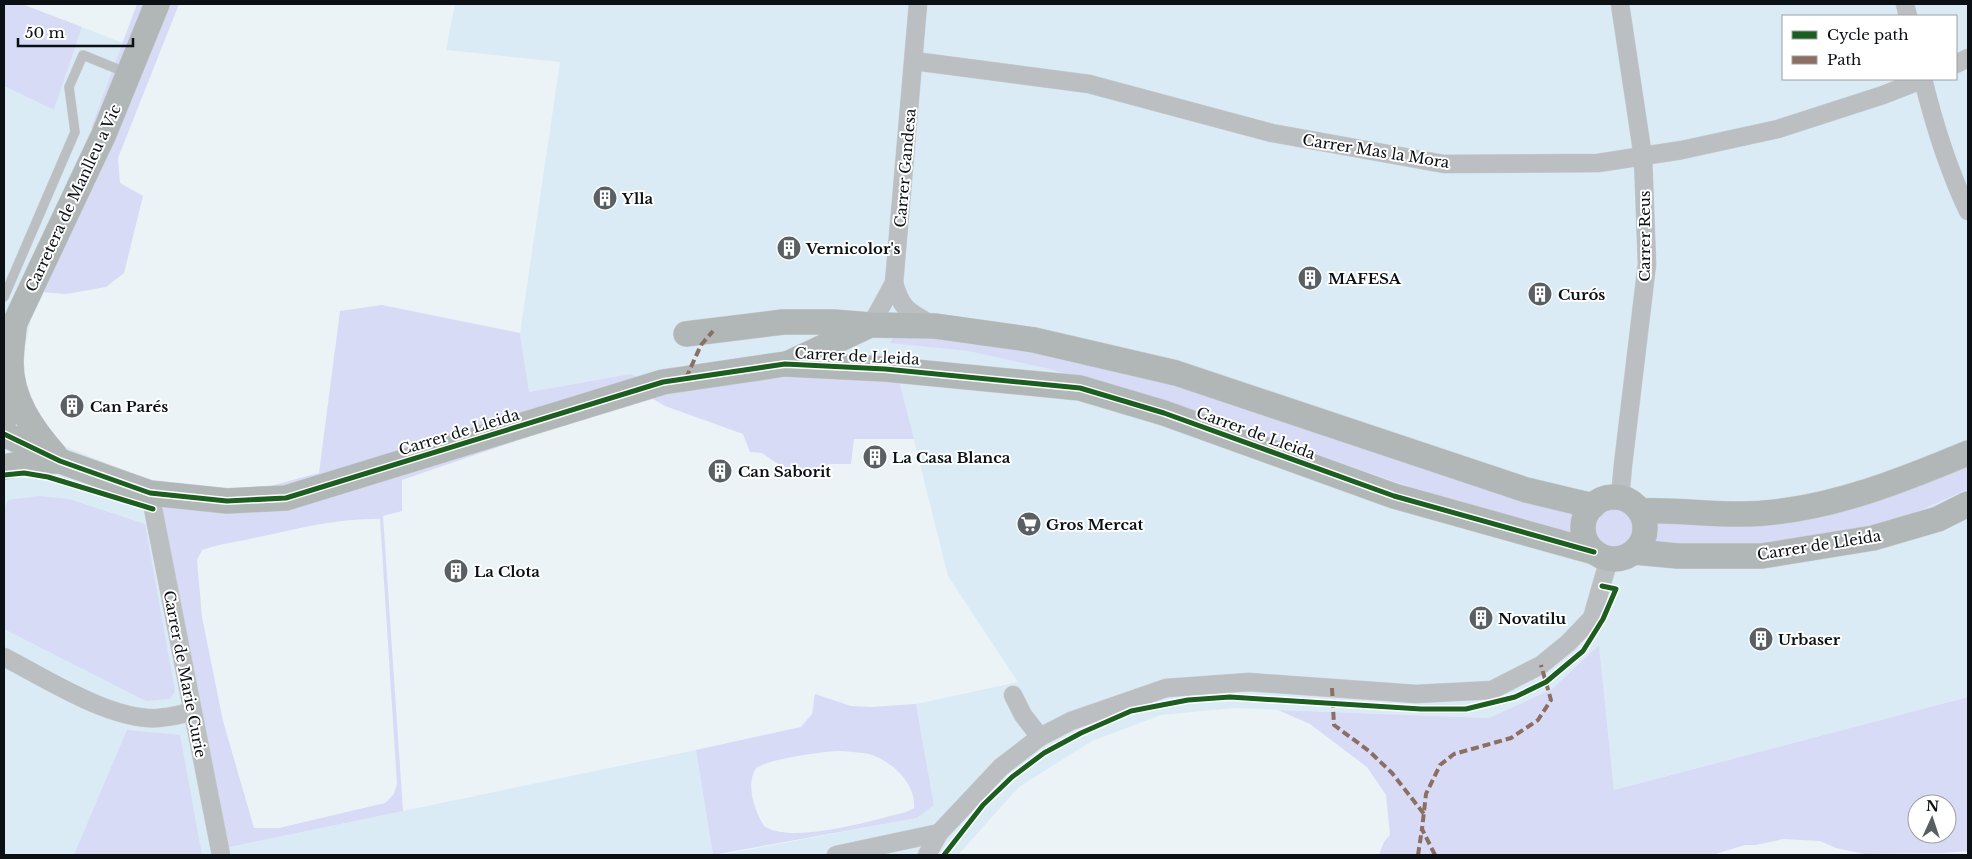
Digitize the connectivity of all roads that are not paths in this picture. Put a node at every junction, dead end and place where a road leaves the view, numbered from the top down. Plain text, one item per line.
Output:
1 (157, 4) edge
2 (918, 4) edge
3 (1620, 4) edge
4 (914, 61) junction
5 (129, 74) junction
6 (1921, 80) edge
7 (1924, 80) edge
8 (1643, 157) junction
9 (1968, 211) edge
10 (894, 283) junction
11 (4, 297) edge
12 (9, 322) edge
13 (871, 325) junction
14 (934, 326) junction
15 (686, 334) dead end
16 (4, 346) edge
17 (785, 364) junction
18 (4, 411) edge
19 (4, 420) edge
20 (4, 434) edge
21 (1968, 453) edge
22 (60, 461) junction
23 (4, 467) edge
24 (150, 493) junction
25 (1968, 504) edge
26 (1630, 505) junction
27 (1593, 506) junction
28 (1634, 552) junction
29 (1602, 555) junction
30 (4, 657) edge
31 (1014, 696) dead end
32 (192, 711) junction
33 (1040, 737) junction
34 (938, 833) junction
35 (221, 855) edge
36 (836, 855) edge
37 (927, 855) edge

1 - 5 street, Carretera de Manlleu a Vic
2 - 4 street, Carrer Gandesa
3 - 8 street, Carrer Reus
4 - 8 street, Carrer Mas la Mora
4 - 10 street, Carrer Gandesa
5 - 11 lane, Carretera de Manlleu a Vic
5 - 12 street, Carretera de Manlleu a Vic
6 - 8 street, Carrer Mas la Mora
7 - 9 street
8 - 26 street, Carrer Reus
10 - 13 street, Carrer Gandesa
10 - 14 street
12 - 16 street, Carretera de Manlleu a Vic
12 - 22 street, Carretera de Manlleu a Vic
13 - 14 street, Carrer de Lleida
13 - 15 street, Carrer de Lleida
13 - 17 street, Carrer de Lleida
14 - 27 street, Carrer de Lleida
17 - 24 street, Carrer de Lleida
17 - 29 street, Carrer de Lleida
18 - 19 street
20 - 22 street, Carrer de Lleida
21 - 26 street
22 - 23 street
22 - 24 street, Carrer de Lleida
24 - 32 street, Carrer de Marie Curie
25 - 28 street, Carrer de Lleida
26 - 27 street
26 - 28 street
27 - 29 street
28 - 29 street
29 - 33 street
30 - 32 street
31 - 33 street
32 - 35 street, Carrer de Marie Curie
33 - 34 street
34 - 36 street
34 - 37 street

